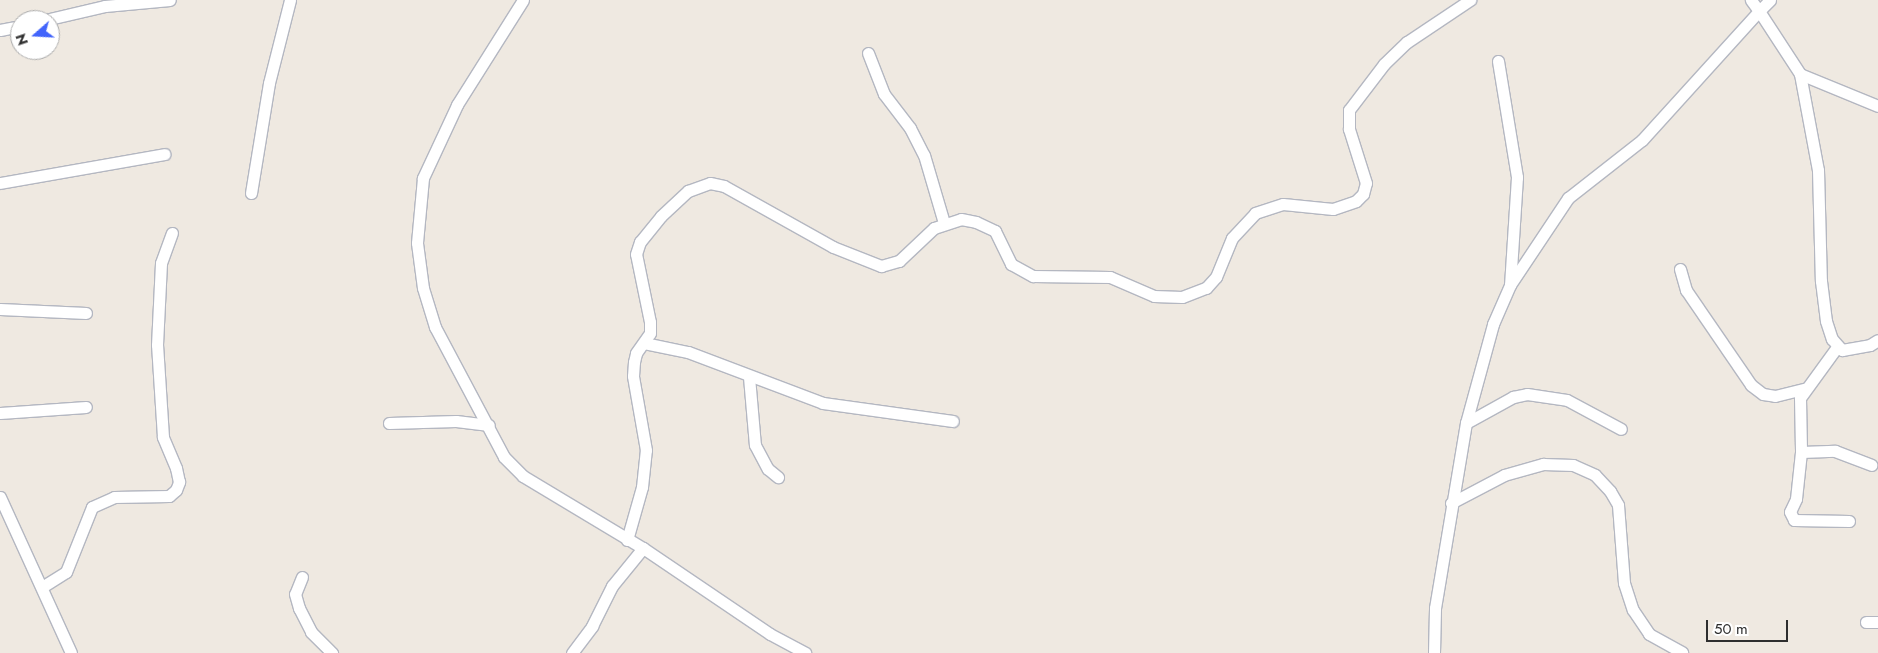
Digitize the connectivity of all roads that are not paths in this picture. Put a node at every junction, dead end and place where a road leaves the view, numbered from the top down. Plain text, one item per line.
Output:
1 (170, 0) edge
2 (290, 0) edge
3 (523, 0) edge
4 (1470, 0) edge
5 (1751, 0) edge
6 (1770, 0) edge
7 (1759, 11) junction
8 (60, 16) edge
9 (868, 53) dead end
10 (1498, 61) dead end
11 (1800, 74) junction
12 (1878, 106) edge
13 (164, 154) dead end
14 (0, 183) edge
15 (251, 192) dead end
16 (944, 223) junction
17 (172, 233) dead end
18 (1680, 270) dead end
19 (1510, 285) junction
20 (0, 309) edge
21 (86, 313) dead end
22 (1878, 340) edge
23 (644, 343) junction
24 (1836, 347) junction
25 (749, 376) junction
26 (1804, 389) junction
27 (86, 407) dead end
28 (0, 413) edge
29 (953, 421) dead end
30 (389, 423) dead end
31 (1466, 423) junction
32 (489, 425) junction
33 (1621, 429) dead end
34 (1800, 452) junction
35 (1870, 464) dead end
36 (778, 477) dead end
37 (0, 497) edge
38 (1451, 503) junction
39 (1848, 521) dead end
40 (627, 540) junction
41 (643, 548) junction
42 (302, 577) dead end
43 (42, 587) junction
44 (1682, 652) dead end
45 (71, 653) edge
46 (332, 653) edge
47 (572, 653) edge
48 (804, 653) edge
49 (1434, 653) edge

1 - 8 street
2 - 15 street
3 - 32 street
4 - 16 street
5 - 7 street
6 - 7 street
7 - 11 street
7 - 19 street
9 - 16 street
10 - 19 street
11 - 12 street
11 - 24 street
13 - 14 street
16 - 23 street
17 - 43 street
18 - 26 street
19 - 31 street
20 - 21 street
22 - 24 street
23 - 25 street
23 - 40 street
24 - 26 street
25 - 29 street
25 - 36 street
26 - 34 street
27 - 28 street
30 - 32 street
31 - 33 street
31 - 38 street
32 - 40 street
34 - 35 street
34 - 39 street
37 - 43 street
38 - 44 street
38 - 49 street
40 - 41 street
41 - 47 street
41 - 48 street
42 - 46 street
43 - 45 street

